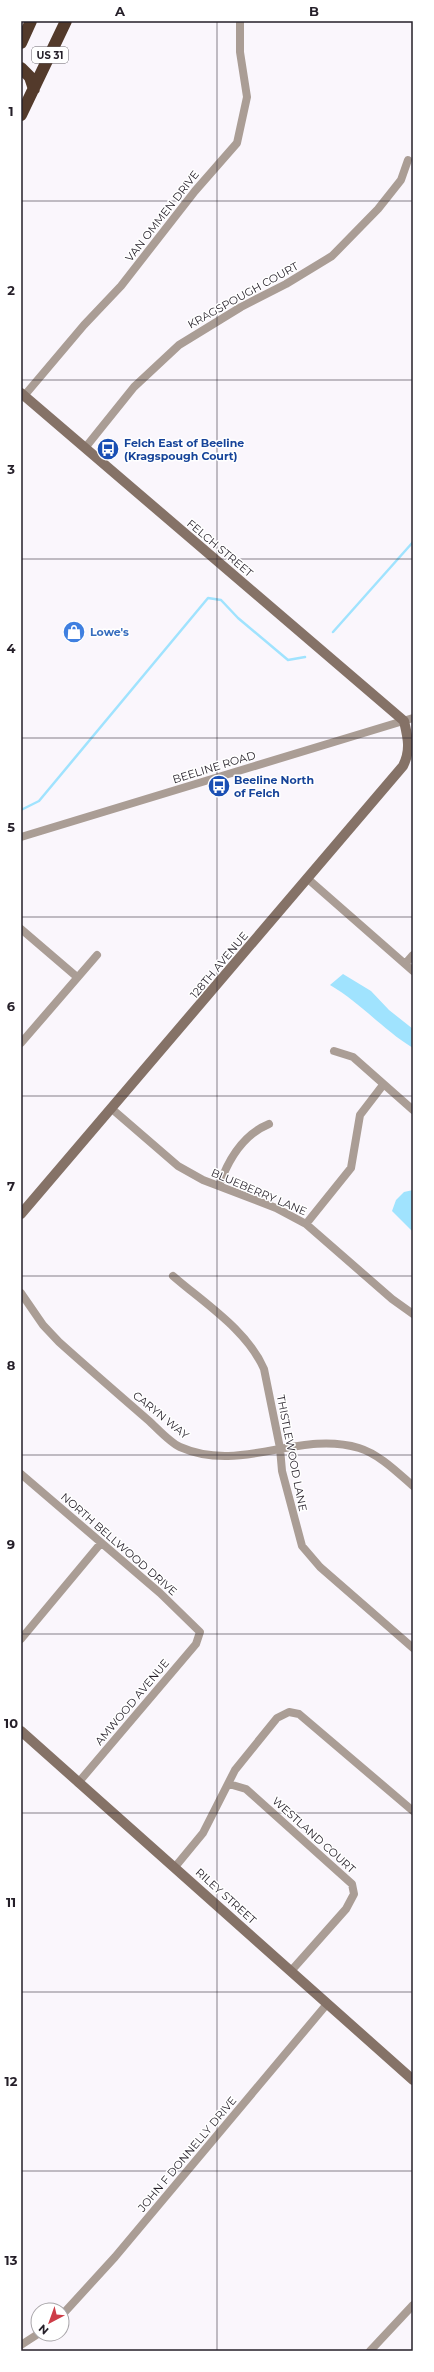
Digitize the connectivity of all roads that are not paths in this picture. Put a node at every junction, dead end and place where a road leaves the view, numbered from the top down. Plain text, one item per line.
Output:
1 (32, 21) edge
2 (66, 21) edge
3 (240, 21) edge
4 (21, 43) edge
5 (21, 68) edge
6 (34, 89) junction
7 (21, 115) edge
8 (408, 160) dead end
9 (23, 395) edge
10 (85, 448) junction
11 (408, 719) edge
12 (21, 837) edge
13 (308, 879) junction
14 (21, 929) edge
15 (413, 954) edge
16 (97, 955) dead end
17 (405, 964) junction
18 (413, 971) edge
19 (77, 977) junction
20 (21, 1042) edge
21 (334, 1051) dead end
22 (384, 1085) junction
23 (112, 1109) junction
24 (413, 1110) edge
25 (269, 1124) dead end
26 (219, 1186) junction
27 (21, 1214) edge
28 (306, 1224) junction
29 (173, 1276) dead end
30 (21, 1293) edge
31 (413, 1314) edge
32 (280, 1448) junction
33 (21, 1474) edge
34 (413, 1486) edge
35 (101, 1543) junction
36 (200, 1632) joint
37 (21, 1639) edge
38 (413, 1648) edge
39 (21, 1731) edge
40 (78, 1783) junction
41 (229, 1784) junction
42 (413, 1811) edge
43 (175, 1867) junction
44 (291, 1971) junction
45 (327, 2004) junction
46 (413, 2080) edge
47 (413, 2305) edge
48 (70, 2306) edge
49 (30, 2339) edge
50 (21, 2345) edge
51 (370, 2351) edge

1 - 4 highway, US 31
2 - 6 highway, US 31
3 - 9 street, VAN OMMEN DRIVE
5 - 6 highway
6 - 7 highway, US 31
8 - 10 street, KRAGSPOUGH COURT
9 - 10 street, FELCH STREET
10 - 11 street, FELCH STREET
11 - 12 street, BEELINE ROAD
11 - 13 street, 128TH AVENUE
13 - 17 street
13 - 23 street, 128TH AVENUE
14 - 19 street
15 - 17 street
16 - 19 street
17 - 18 street
19 - 20 street
21 - 22 street
22 - 24 street
22 - 28 street
23 - 26 street, BLUEBERRY LANE
23 - 27 street, 128TH AVENUE
25 - 26 street
26 - 28 street, BLUEBERRY LANE
28 - 31 street, BLUEBERRY LANE
29 - 32 street, THISTLEWOOD LANE
30 - 32 street, CARYN WAY
32 - 34 street, CARYN WAY
32 - 38 street, THISTLEWOOD LANE
33 - 35 street, NORTH BELLWOOD DRIVE
35 - 36 street, NORTH BELLWOOD DRIVE
35 - 37 street
36 - 40 street, AMWOOD AVENUE
39 - 40 street, RILEY STREET
40 - 43 street, RILEY STREET
41 - 42 street
41 - 43 street
41 - 44 street, WESTLAND COURT
43 - 44 street, RILEY STREET
44 - 45 street, RILEY STREET
45 - 46 street, RILEY STREET
45 - 48 street, JOHN F DONNELLY DRIVE
47 - 51 street
49 - 50 street

